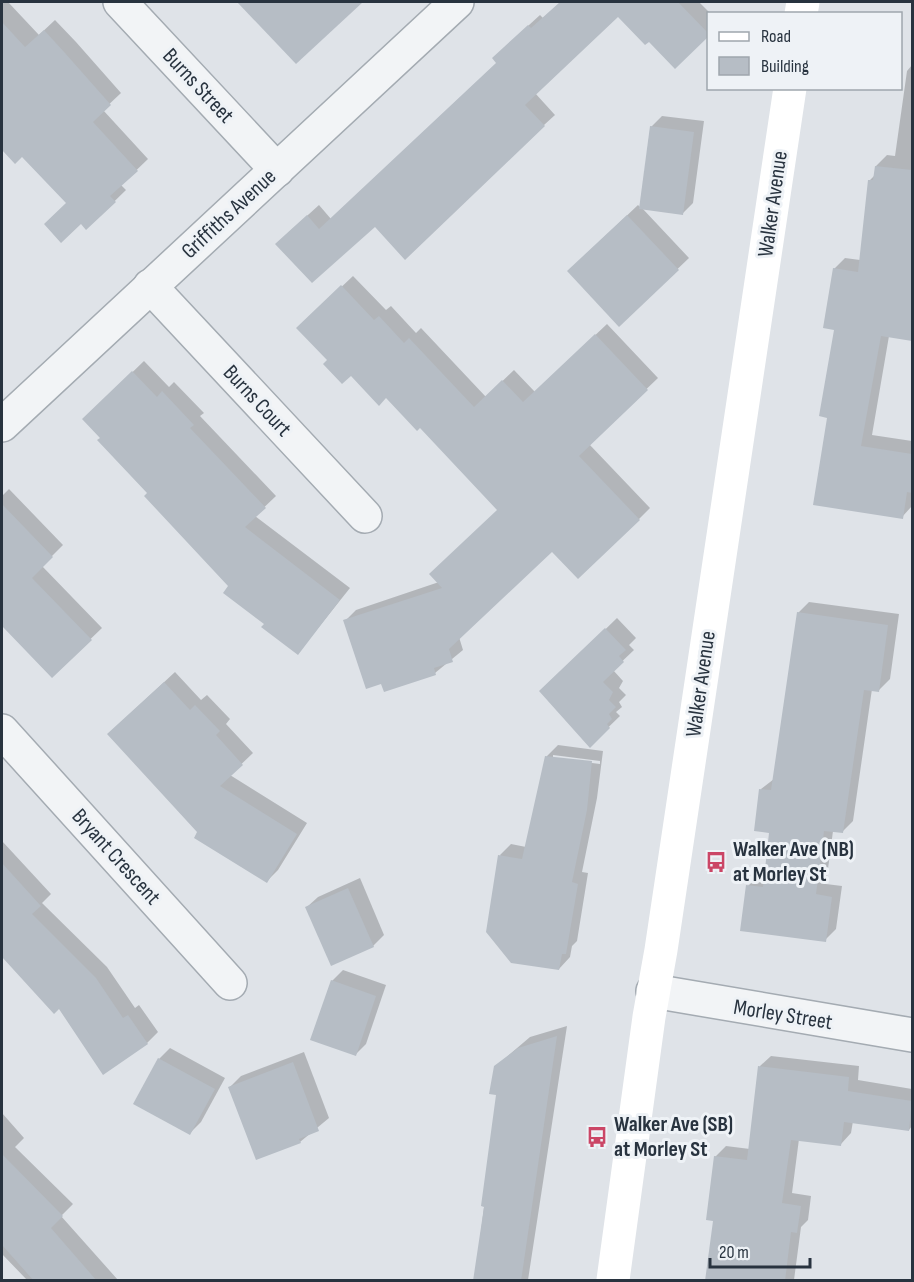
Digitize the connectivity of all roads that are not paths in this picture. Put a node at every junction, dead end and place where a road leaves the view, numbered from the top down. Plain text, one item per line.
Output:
1 (120, 2) edge
2 (457, 2) edge
3 (790, 90) edge
4 (277, 170) junction
5 (150, 286) junction
6 (2, 425) edge
7 (364, 516) dead end
8 (2, 731) edge
9 (230, 983) dead end
10 (653, 991) junction
11 (912, 1035) edge
12 (614, 1281) edge

1 - 4 street, Burns Street
2 - 4 street, Griffiths Avenue
3 - 10 street, Walker Avenue
4 - 5 street, Griffiths Avenue
5 - 6 street, Griffiths Avenue
5 - 7 street, Burns Court
8 - 9 street, Bryant Crescent
10 - 11 street, Morley Street
10 - 12 street, Walker Avenue

